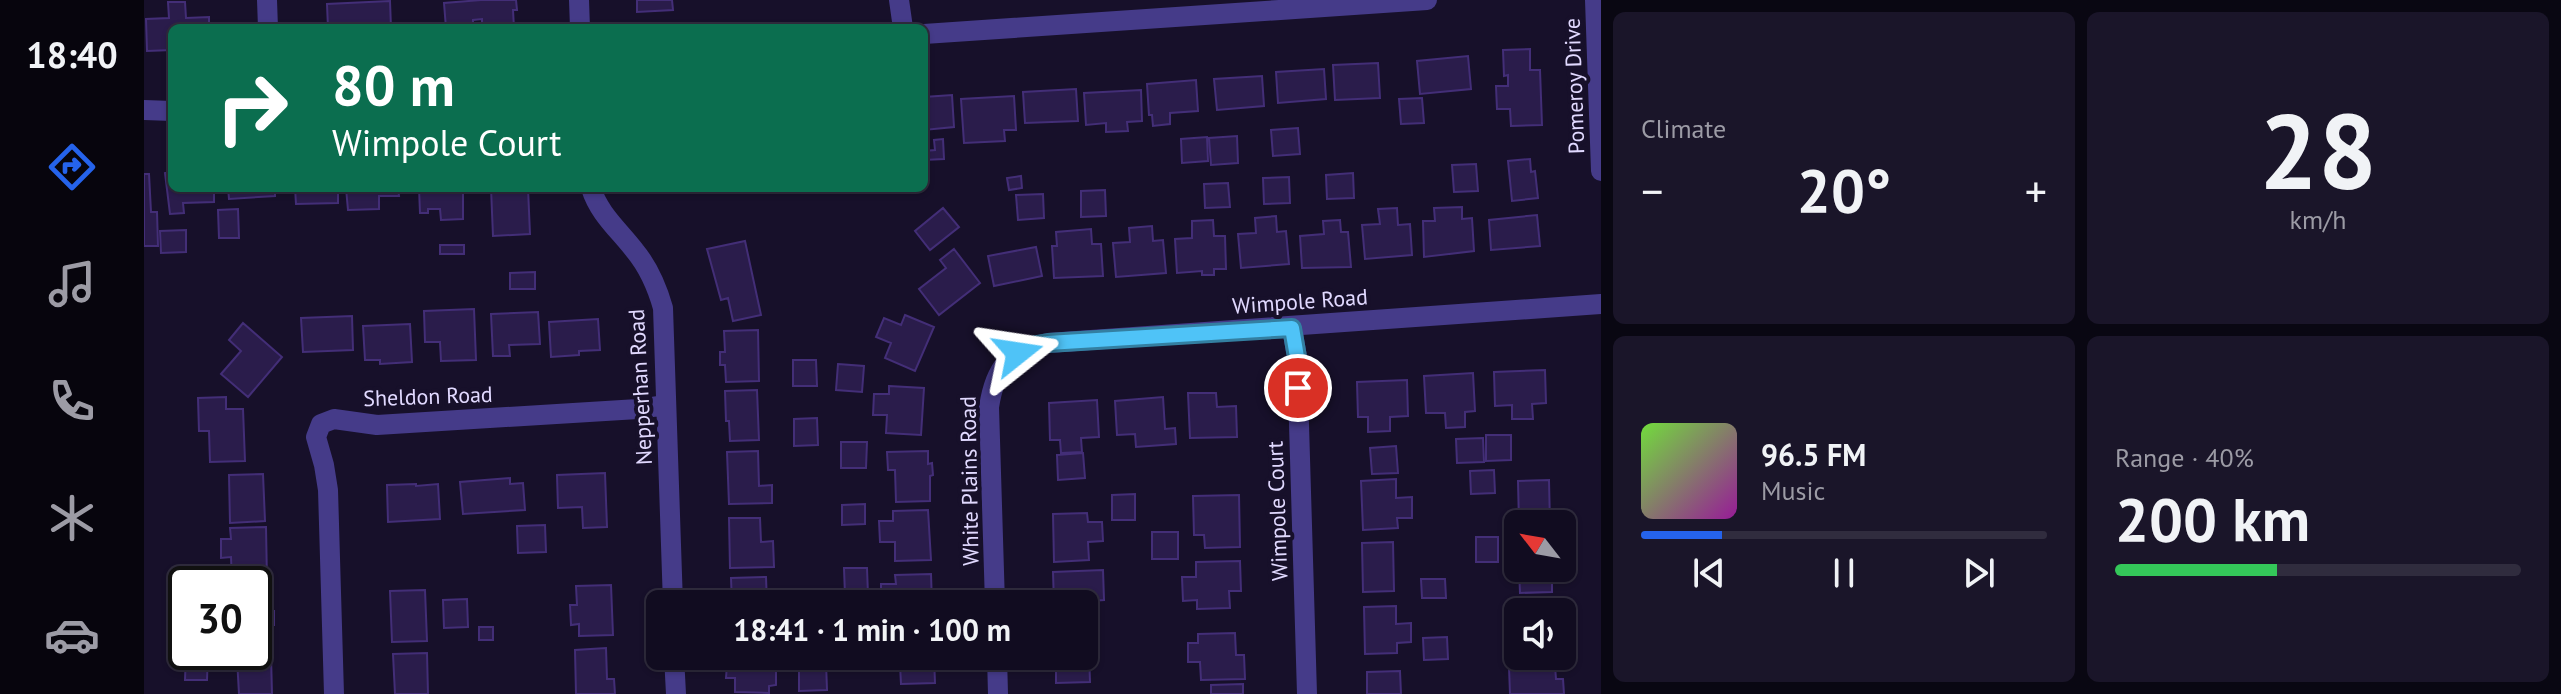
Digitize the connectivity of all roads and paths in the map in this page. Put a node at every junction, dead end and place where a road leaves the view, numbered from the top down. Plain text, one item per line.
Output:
1 (267, 0) edge
2 (579, 0) edge
3 (899, 0) edge
4 (1427, 0) edge
5 (1595, 0) edge
6 (1240, 6) edge
7 (268, 24) edge
8 (580, 24) edge
9 (902, 24) edge
10 (928, 34) edge
11 (144, 110) edge
12 (168, 111) edge
13 (1601, 171) edge
14 (593, 192) edge
15 (1601, 304) edge
16 (1292, 328) junction
17 (1007, 362) joint
18 (666, 405) junction
19 (673, 590) edge
20 (995, 590) edge
21 (675, 670) edge
22 (997, 670) edge
23 (334, 694) edge
24 (676, 694) edge
25 (998, 694) edge
26 (1307, 694) edge

1 - 7 street
2 - 8 street
3 - 9 street
4 - 6 street
5 - 13 street, Pomeroy Drive
6 - 10 street
11 - 12 street
14 - 18 street, Nepperhan Road
15 - 16 street, Wimpole Road
16 - 17 street, Wimpole Road
16 - 26 street, Wimpole Court
17 - 20 street, White Plains Road
18 - 19 street, Nepperhan Road
18 - 23 street, Sheldon Road
21 - 24 street
22 - 25 street

